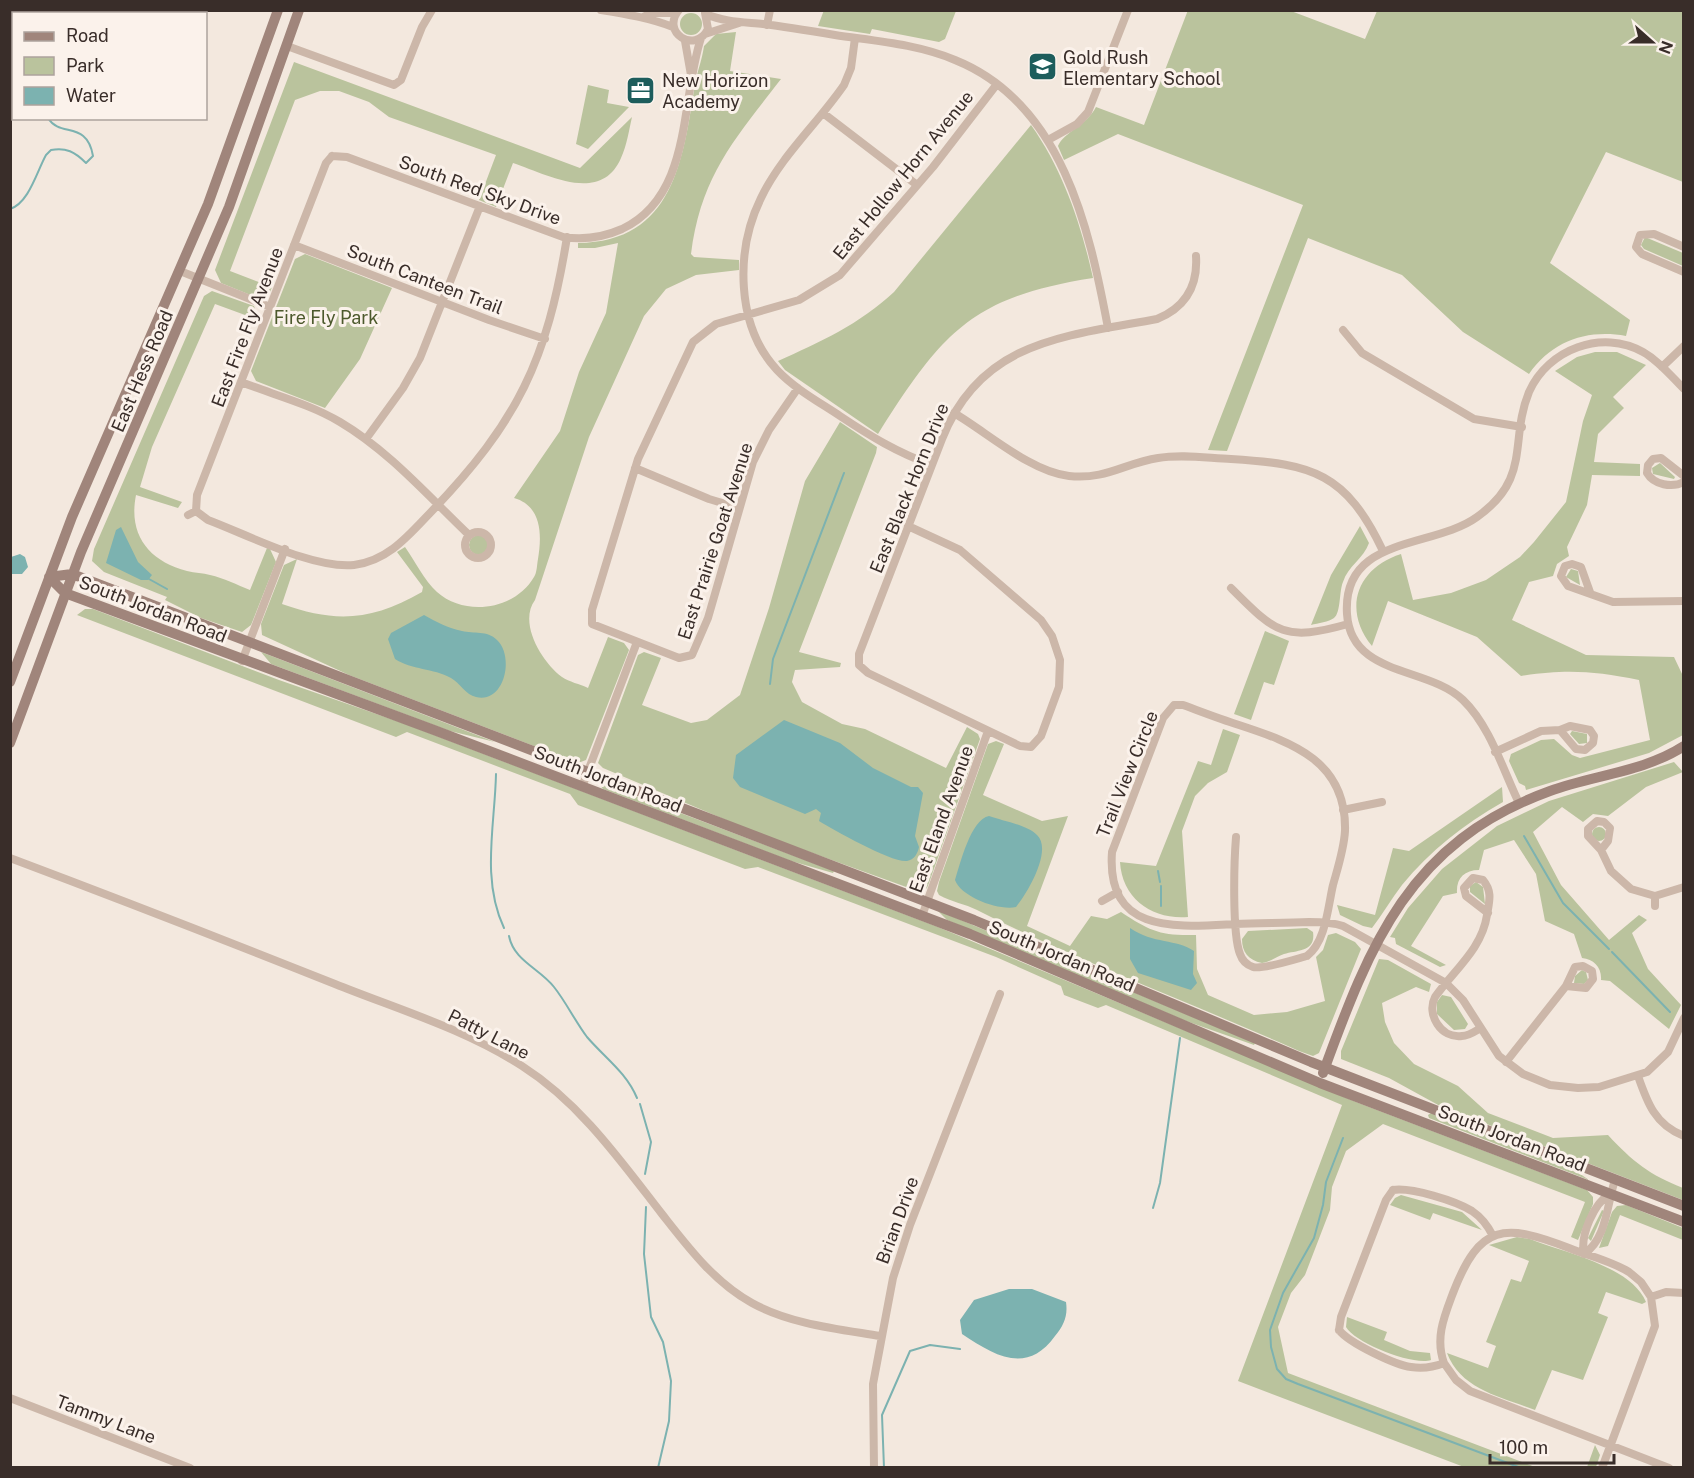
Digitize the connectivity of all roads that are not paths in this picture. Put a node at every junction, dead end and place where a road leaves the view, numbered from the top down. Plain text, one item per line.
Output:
1 (278, 10) edge
2 (299, 10) edge
3 (432, 10) edge
4 (601, 10) edge
5 (770, 10) edge
6 (1128, 10) edge
7 (677, 12) edge
8 (704, 12) edge
9 (643, 17) junction
10 (739, 23) junction
11 (767, 25) junction
12 (673, 27) junction
13 (703, 36) junction
14 (855, 38) junction
15 (685, 40) junction
16 (287, 46) junction
17 (691, 75) junction
18 (997, 84) junction
19 (823, 113) junction
20 (1048, 140) junction
21 (330, 152) joint
22 (917, 185) junction
23 (480, 206) junction
24 (567, 237) junction
25 (294, 245) junction
26 (1683, 248) edge
27 (1196, 256) dead end
28 (180, 271) junction
29 (1683, 272) edge
30 (199, 279) junction
31 (443, 302) junction
32 (270, 307) junction
33 (747, 316) junction
34 (1108, 328) junction
35 (1342, 330) dead end
36 (546, 339) junction
37 (1683, 346) edge
38 (1662, 367) junction
39 (241, 382) junction
40 (798, 388) junction
41 (1683, 389) edge
42 (954, 413) junction
43 (1522, 427) junction
44 (366, 439) junction
45 (932, 465) junction
46 (635, 468) junction
47 (1683, 476) edge
48 (1683, 482) edge
49 (437, 505) junction
50 (739, 508) junction
51 (196, 511) junction
52 (188, 515) dead end
53 (908, 526) junction
54 (469, 535) dead end
55 (285, 549) junction
56 (1383, 551) junction
57 (72, 574) junction
58 (49, 577) junction
59 (1231, 588) dead end
60 (65, 592) junction
61 (1590, 592) dead end
62 (1683, 601) edge
63 (1348, 624) junction
64 (637, 642) junction
65 (249, 643) junction
66 (242, 660) junction
67 (10, 682) edge
68 (1560, 730) dead end
69 (988, 731) junction
70 (10, 743) edge
71 (1682, 751) edge
72 (1495, 752) junction
73 (587, 772) junction
74 (582, 787) junction
75 (1382, 802) dead end
76 (1519, 803) junction
77 (1343, 810) junction
78 (1236, 837) dead end
79 (1601, 850) dead end
80 (10, 858) edge
81 (1683, 887) edge
82 (1118, 892) junction
83 (1655, 896) junction
84 (927, 901) junction
85 (1102, 902) dead end
86 (1654, 906) dead end
87 (1488, 913) junction
88 (922, 916) junction
89 (1323, 923) junction
90 (1237, 924) junction
91 (1375, 943) junction
92 (1446, 983) junction
93 (1566, 986) dead end
94 (1000, 994) dead end
95 (1683, 1018) edge
96 (1479, 1029) junction
97 (1506, 1062) junction
98 (1325, 1067) junction
99 (1638, 1076) junction
100 (1320, 1083) junction
101 (1683, 1136) edge
102 (1615, 1180) junction
103 (1610, 1194) junction
104 (1683, 1206) edge
105 (1683, 1222) edge
106 (1493, 1236) junction
107 (1584, 1254) junction
108 (1683, 1293) edge
109 (1650, 1297) junction
110 (880, 1336) junction
111 (1444, 1363) junction
112 (10, 1398) edge
113 (1610, 1445) junction
114 (190, 1467) edge
115 (874, 1467) edge
116 (1602, 1467) edge
117 (1669, 1467) edge

1 - 28 main road, East Hess Road
2 - 16 main road, East Hess Road
3 - 16 street
4 - 9 street
5 - 11 street
6 - 20 street
7 - 9 street
7 - 12 street
8 - 10 street
8 - 13 street, South Red Sky Drive
9 - 12 street
10 - 11 street
10 - 13 street
11 - 14 street
12 - 15 street
13 - 15 street
13 - 17 street, South Red Sky Drive
14 - 18 street
14 - 19 street
15 - 17 street, South Red Sky Drive
16 - 30 main road, East Hess Road
17 - 24 street, South Red Sky Drive
18 - 20 street
18 - 22 street, East Hollow Horn Avenue
19 - 22 street
19 - 33 street
20 - 34 street
21 - 23 street, South Red Sky Drive
21 - 25 street, East Fire Fly Avenue
22 - 33 street, East Hollow Horn Avenue
23 - 24 street, South Red Sky Drive
23 - 31 street
24 - 36 street
25 - 31 street, South Canteen Trail
25 - 32 street, East Fire Fly Avenue
26 - 29 street
27 - 34 street, East Black Horn Drive
28 - 30 street
28 - 58 main road, East Hess Road
30 - 32 street
30 - 57 main road, East Hess Road
31 - 36 street, South Canteen Trail
31 - 44 street
32 - 39 street, East Fire Fly Avenue
33 - 40 street
33 - 46 street, East Hollow Horn Avenue
34 - 42 street, East Black Horn Drive
35 - 43 street
36 - 49 street
37 - 38 street
38 - 41 street
38 - 43 street
39 - 44 street
39 - 51 street, East Fire Fly Avenue
40 - 45 street
40 - 50 street, East Prairie Goat Avenue
42 - 45 street, East Black Horn Drive
42 - 56 street
43 - 56 street
44 - 49 street
45 - 53 street, East Black Horn Drive
46 - 50 street
46 - 64 street, East Hollow Horn Avenue
47 - 48 street
49 - 54 street
49 - 55 street
50 - 64 street, East Prairie Goat Avenue
51 - 52 street
51 - 55 street
53 - 69 street, East Black Horn Drive
53 - 69 street, East Black Horn Drive
55 - 65 street
56 - 63 street
57 - 58 main road, South Jordan Road
57 - 60 main road, East Hess Road
57 - 65 main road, South Jordan Road
58 - 60 main road, South Jordan Road
58 - 67 main road, East Hess Road
59 - 63 street
60 - 66 main road, South Jordan Road
60 - 70 main road, East Hess Road
61 - 62 street
63 - 72 street
64 - 73 street
65 - 66 street
65 - 73 main road, South Jordan Road
66 - 74 main road, South Jordan Road
68 - 72 street
69 - 84 street, East Eland Avenue
71 - 76 main road
72 - 76 street
73 - 74 street
73 - 84 main road, South Jordan Road
74 - 88 main road, South Jordan Road
75 - 77 street
76 - 91 main road
77 - 82 street, Trail View Circle
77 - 89 street, Trail View Circle
78 - 90 street
79 - 83 street
80 - 110 street, Patty Lane
81 - 83 street
82 - 85 street
82 - 90 street
83 - 86 street
84 - 88 street, East Eland Avenue
84 - 98 main road, South Jordan Road
87 - 87 street
87 - 92 street
88 - 100 main road, South Jordan Road
89 - 90 street
89 - 90 street, Trail View Circle
89 - 91 street
91 - 92 street
91 - 98 main road
92 - 96 street
92 - 96 street
93 - 97 street
94 - 110 street, Brian Drive
95 - 99 street
96 - 97 street
97 - 99 street
98 - 100 main road
98 - 102 main road, South Jordan Road
99 - 101 street
100 - 103 main road, South Jordan Road
102 - 103 street
102 - 104 main road, South Jordan Road
103 - 105 main road, South Jordan Road
103 - 107 street
106 - 107 street
106 - 111 street
106 - 111 street
107 - 109 street
108 - 109 street
109 - 113 street
110 - 115 street, Brian Drive
111 - 113 street
112 - 114 street, Tammy Lane
113 - 116 street
113 - 117 street

